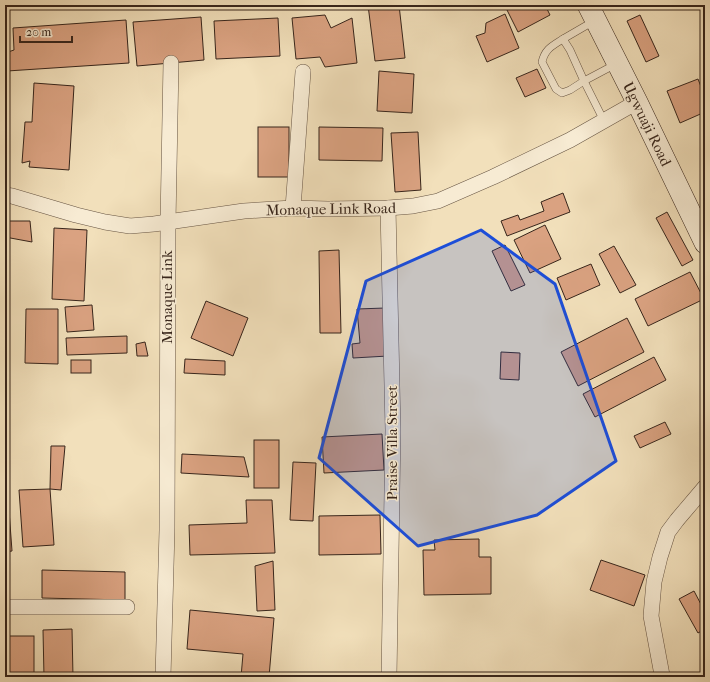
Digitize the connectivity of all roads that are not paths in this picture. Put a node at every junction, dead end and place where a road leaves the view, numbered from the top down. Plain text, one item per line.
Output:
1 (592, 12) edge
2 (563, 39) junction
3 (171, 63) dead end
4 (618, 64) junction
5 (303, 72) dead end
6 (584, 81) junction
7 (637, 102) junction
8 (604, 121) junction
9 (5, 195) edge
10 (293, 208) junction
11 (388, 208) junction
12 (168, 222) junction
13 (705, 243) edge
14 (705, 487) edge
15 (5, 607) edge
16 (127, 607) dead end
17 (662, 675) dead end
18 (164, 677) edge
19 (389, 677) edge

1 - 2 lane
1 - 4 main road, Ugwuaji Road
2 - 6 lane
2 - 6 lane
3 - 12 street, Monaque Link
4 - 6 lane
4 - 7 main road, Ugwuaji Road
5 - 10 street
6 - 8 lane
7 - 8 street, Monaque Link Road
7 - 13 main road, Ugwuaji Road
8 - 11 street, Monaque Link Road
9 - 12 street, Monaque Link Road
10 - 11 street, Monaque Link Road
10 - 12 street, Monaque Link Road
11 - 19 street, Praise Villa Street
12 - 18 street, Monaque Link
14 - 17 street
15 - 16 street

